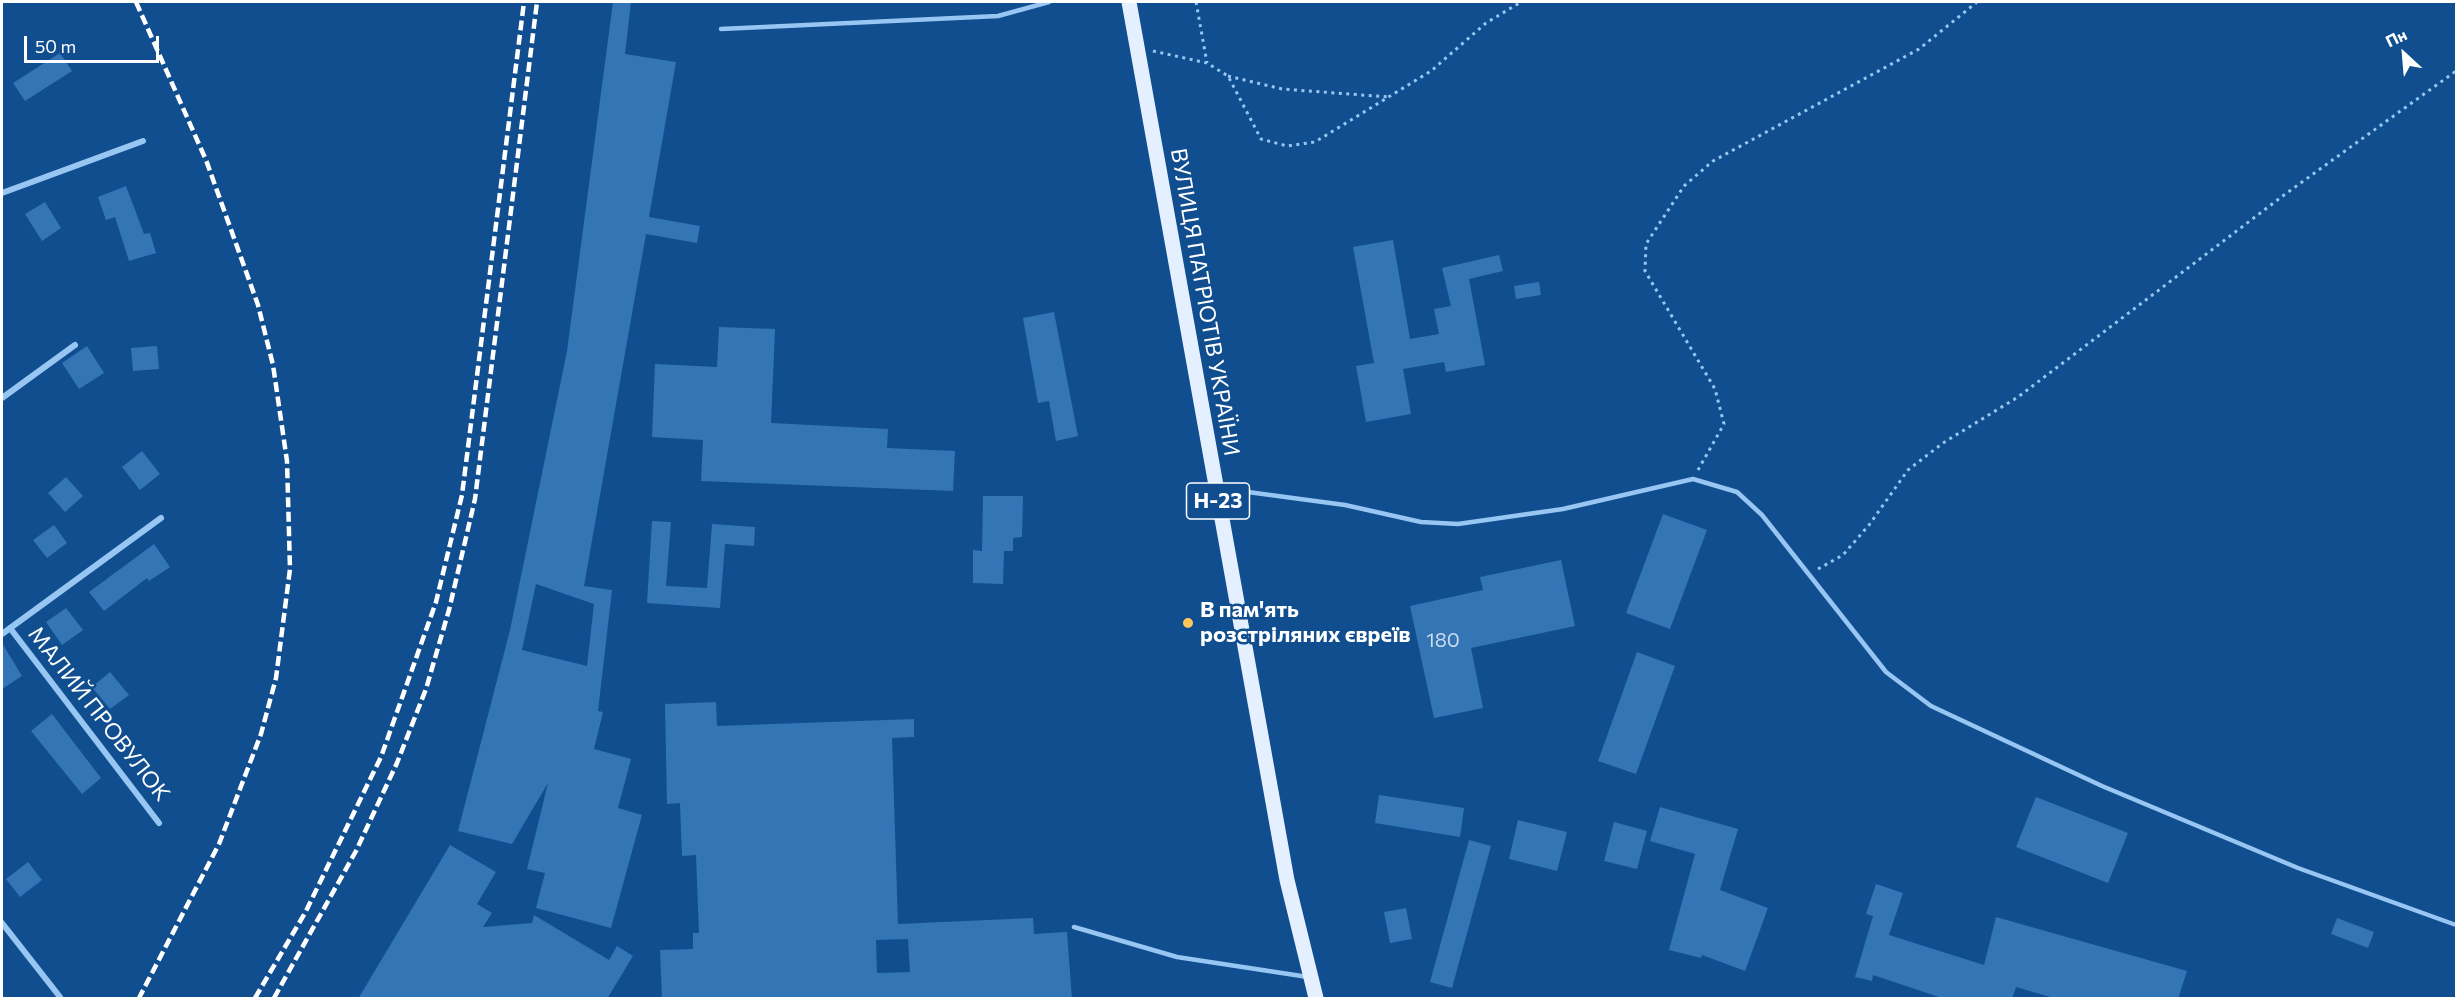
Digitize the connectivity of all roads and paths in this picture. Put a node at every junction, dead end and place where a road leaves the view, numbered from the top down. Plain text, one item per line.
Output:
1 (1024, 2) edge
2 (1049, 2) edge
3 (1128, 2) edge
4 (1196, 2) edge
5 (1521, 2) edge
6 (1977, 2) edge
7 (1025, 8) junction
8 (721, 29) dead end
9 (1137, 47) junction
10 (1207, 63) junction
11 (2457, 72) edge
12 (1228, 76) junction
13 (1389, 97) junction
14 (143, 141) dead end
15 (2, 194) edge
16 (75, 345) dead end
17 (2, 398) edge
18 (1693, 479) junction
19 (1216, 487) junction
20 (161, 518) dead end
21 (1809, 574) junction
22 (10, 628) junction
23 (2, 634) edge
24 (159, 823) dead end
25 (2, 923) edge
26 (2457, 925) edge
27 (1074, 927) dead end
28 (1311, 978) junction
29 (60, 997) edge
30 (1316, 999) edge

1 - 7 lane
2 - 7 lane
3 - 9 main road, ВУЛИЦЯ ПАТРІОТІВ УКРАЇНИ / Н-23
4 - 10 path
5 - 13 path
6 - 18 path
7 - 8 lane
9 - 10 path
9 - 19 main road, ВУЛИЦЯ ПАТРІОТІВ УКРАЇНИ / Н-23
10 - 12 path
11 - 21 path
12 - 13 path
12 - 13 path
14 - 15 street
16 - 17 street
18 - 19 lane
18 - 21 lane
19 - 28 main road, ВУЛИЦЯ ПАТРІОТІВ УКРАЇНИ / Н-23
20 - 22 street
21 - 26 lane
22 - 23 street
22 - 24 street, МАЛИЙ ПРОВУЛОК
25 - 29 street
27 - 28 lane
28 - 30 main road, ВУЛИЦЯ ПАТРІОТІВ УКРАЇНИ / Н-23

